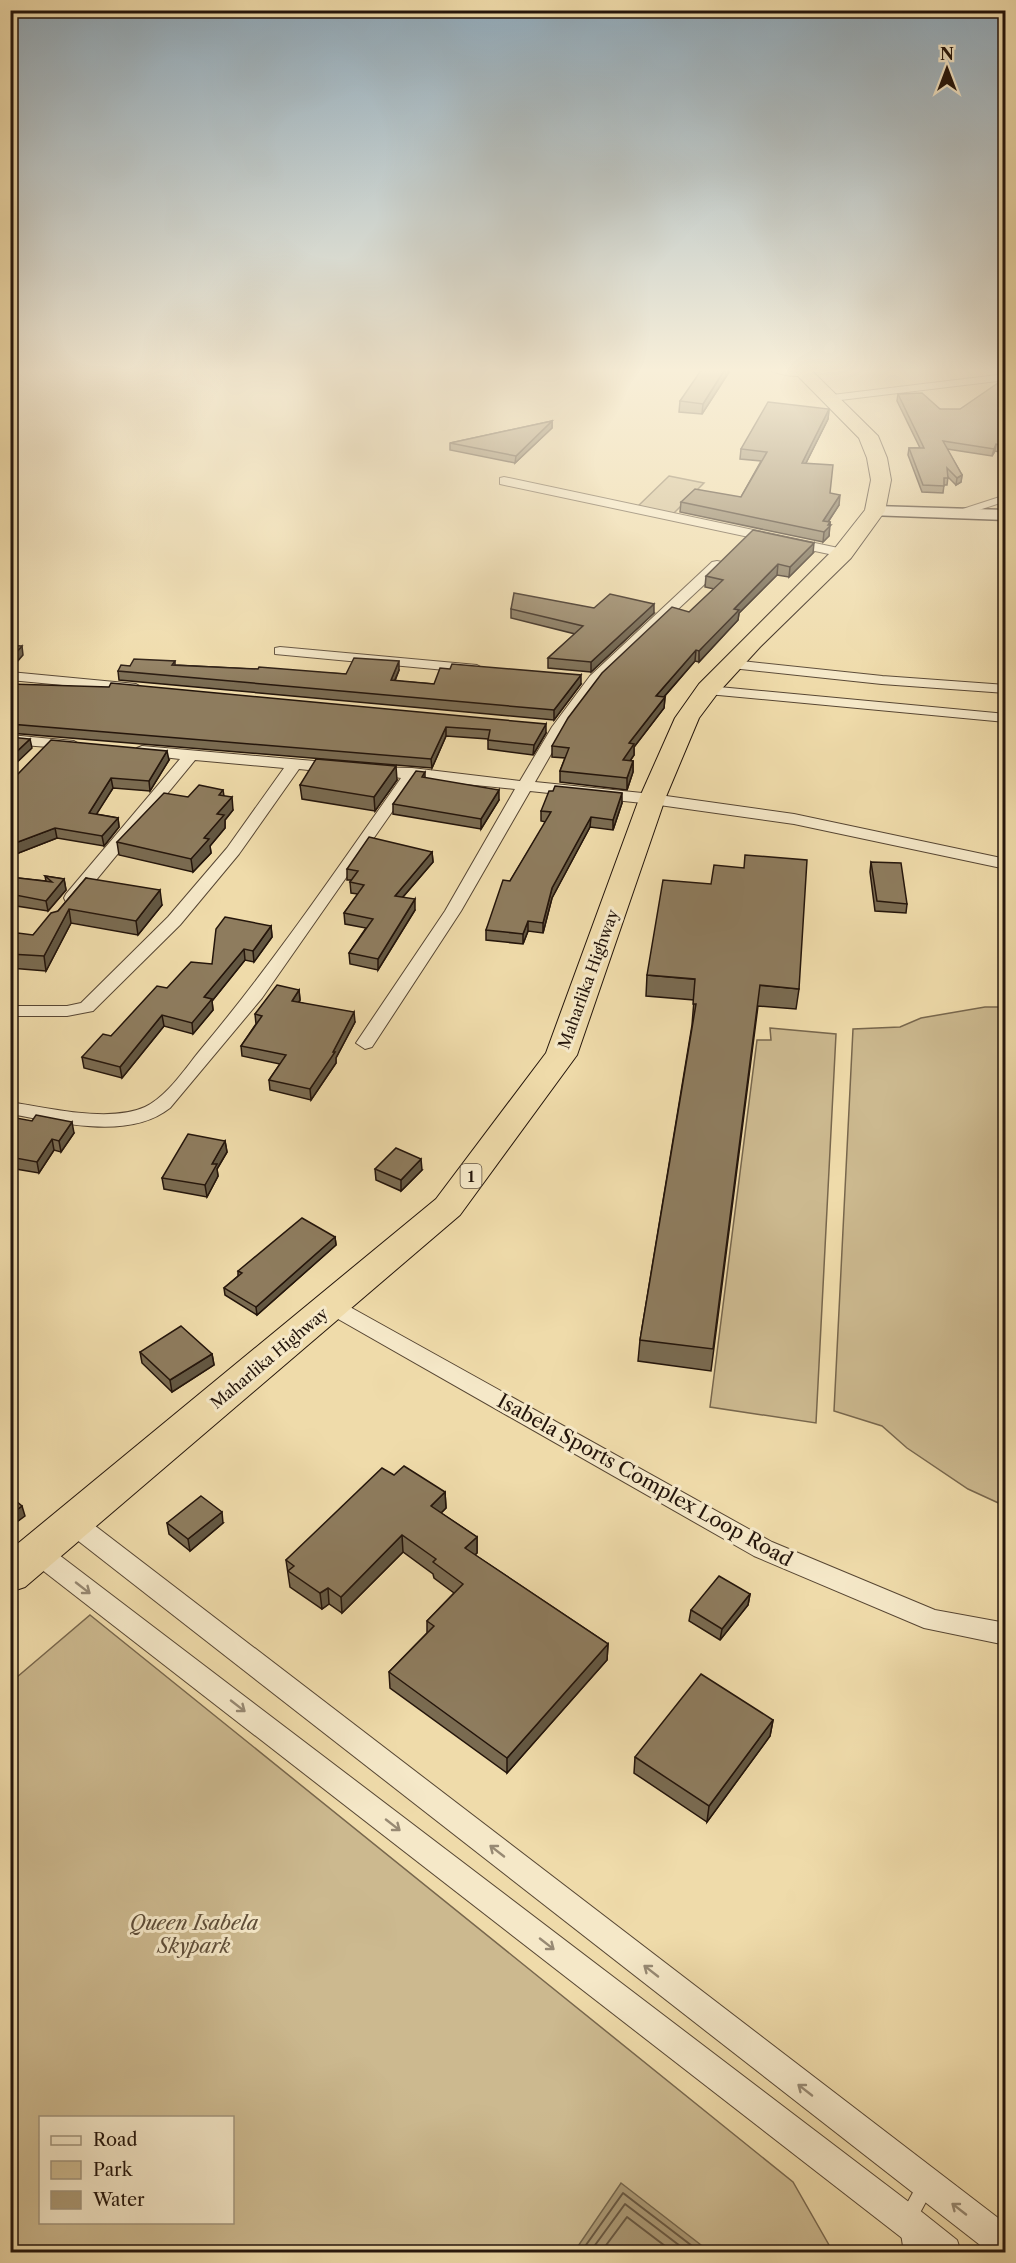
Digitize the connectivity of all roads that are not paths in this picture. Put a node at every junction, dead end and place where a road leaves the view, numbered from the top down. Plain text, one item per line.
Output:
1 (880, 475) edge
2 (504, 481) dead end
3 (1005, 500) edge
4 (875, 511) junction
5 (957, 514) junction
6 (1005, 515) edge
7 (843, 553) junction
8 (717, 565) edge
9 (280, 651) dead end
10 (732, 664) junction
11 (490, 670) edge
12 (10, 676) edge
13 (572, 677) edge
14 (596, 679) junction
15 (148, 689) edge
16 (1005, 689) edge
17 (708, 690) junction
18 (1005, 718) edge
19 (10, 739) edge
20 (49, 742) junction
21 (85, 746) edge
22 (132, 750) edge
23 (191, 755) junction
24 (34, 758) edge
25 (295, 764) junction
26 (412, 773) junction
27 (527, 785) junction
28 (652, 799) junction
29 (1005, 864) edge
30 (61, 911) edge
31 (10, 1011) edge
32 (365, 1042) dead end
33 (10, 1108) edge
34 (332, 1305) junction
35 (72, 1522) junction
36 (37, 1552) junction
37 (10, 1575) edge
38 (1005, 1634) edge
39 (927, 2185) junction
40 (907, 2220) junction
41 (1005, 2245) edge
42 (912, 2253) edge
43 (945, 2253) edge

1 - 4 highway, Maharlika Highway / 1
2 - 7 street
3 - 5 lane
4 - 5 street
4 - 7 highway, Maharlika Highway / 1
5 - 6 street
7 - 10 highway, Maharlika Highway / 1
8 - 14 street
9 - 11 street
10 - 16 lane
10 - 17 highway, Maharlika Highway / 1
12 - 15 street
13 - 14 street
14 - 27 street
17 - 18 lane
17 - 28 highway, Maharlika Highway / 1
19 - 20 street
20 - 21 street
20 - 24 street
22 - 23 street
23 - 25 street
23 - 30 street
25 - 26 street
25 - 31 street
26 - 27 street
26 - 33 street
27 - 28 street
27 - 32 street
28 - 29 street
28 - 34 highway, Maharlika Highway / 1
34 - 35 highway, Maharlika Highway / 1
34 - 38 street, Isabela Sports Complex Loop Road
35 - 36 highway, Maharlika Highway / 1
39 -> 35 street
36 - 37 highway, Maharlika Highway / 1
36 -> 40 street
39 - 40 lane
41 -> 39 street
40 - 42 lane
40 - 43 street

